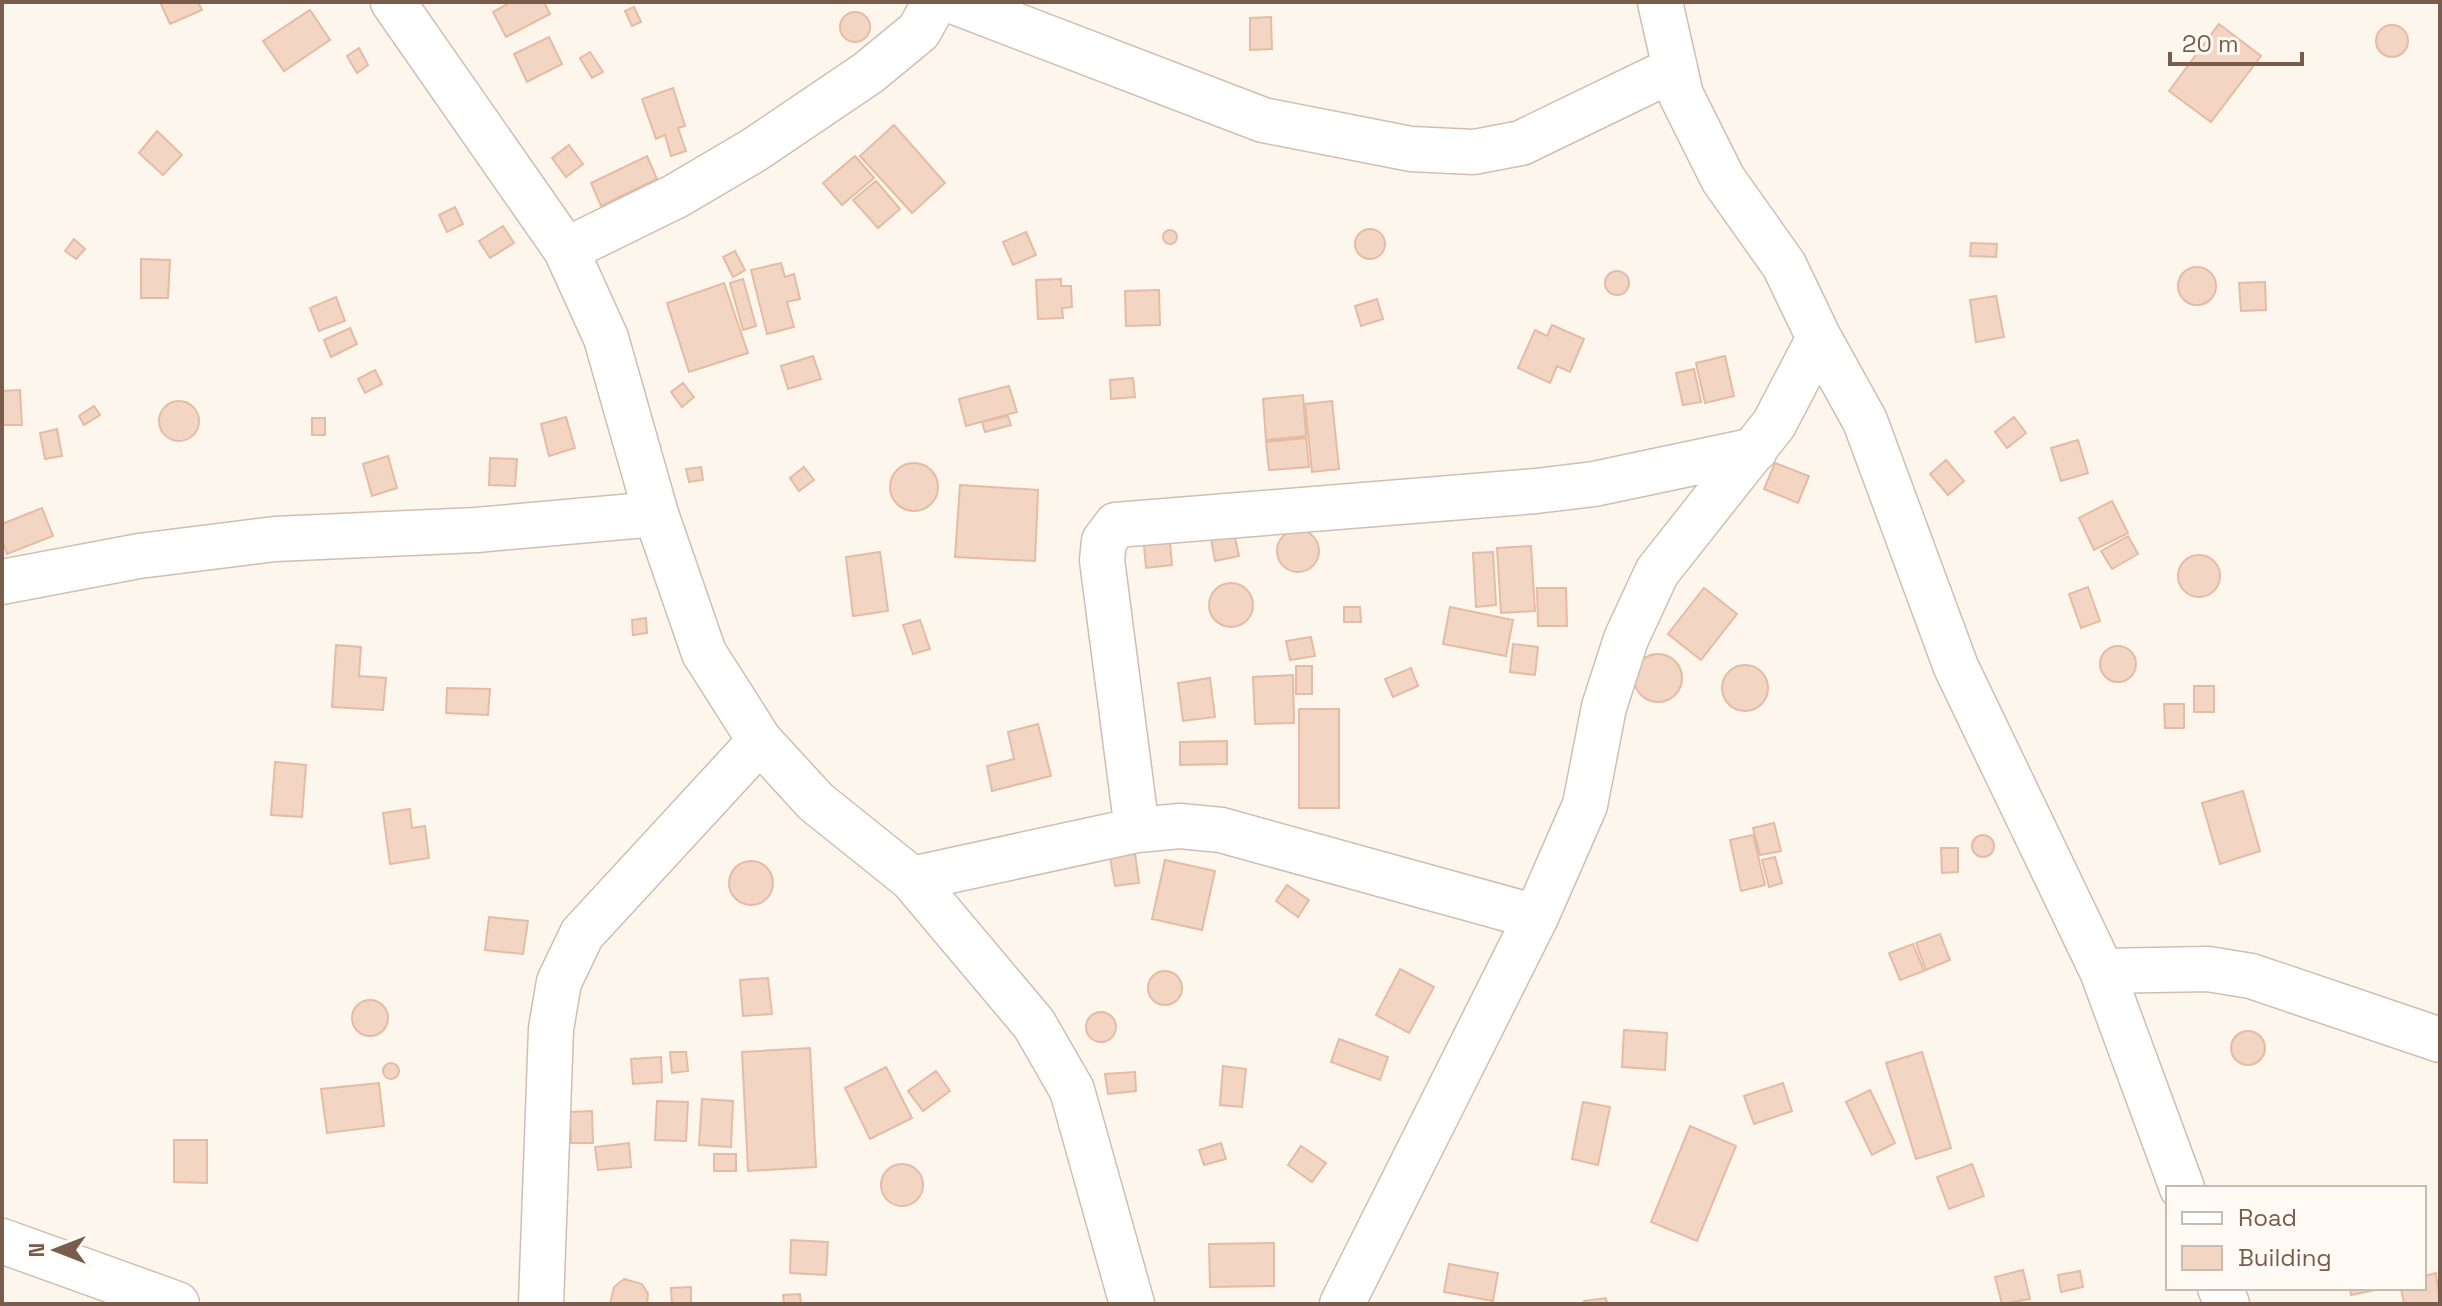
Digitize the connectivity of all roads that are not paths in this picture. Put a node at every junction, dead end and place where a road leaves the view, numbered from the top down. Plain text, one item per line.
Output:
1 (393, 2) edge
2 (935, 2) edge
3 (955, 2) edge
4 (1660, 2) edge
5 (1674, 69) junction
6 (566, 250) junction
7 (1819, 338) junction
8 (1755, 450) junction
9 (656, 514) junction
10 (2, 582) edge
11 (760, 741) junction
12 (1137, 830) junction
13 (912, 879) junction
14 (1536, 917) junction
15 (2102, 971) junction
16 (2440, 1040) edge
17 (2181, 1186) edge
18 (2, 1241) edge
19 (133, 1296) edge
20 (177, 1304) edge
21 (541, 1304) edge
22 (1132, 1304) edge
23 (1342, 1304) edge

1 - 6 street
2 - 6 street
3 - 5 street
4 - 5 street
5 - 7 street
6 - 9 street
7 - 8 street
7 - 15 street
8 - 12 street
8 - 14 street
9 - 10 street
9 - 11 street
11 - 13 street
11 - 21 street
12 - 13 street
12 - 14 street
13 - 22 street
14 - 23 street
15 - 16 street
15 - 17 street
18 - 19 street
19 - 20 street

